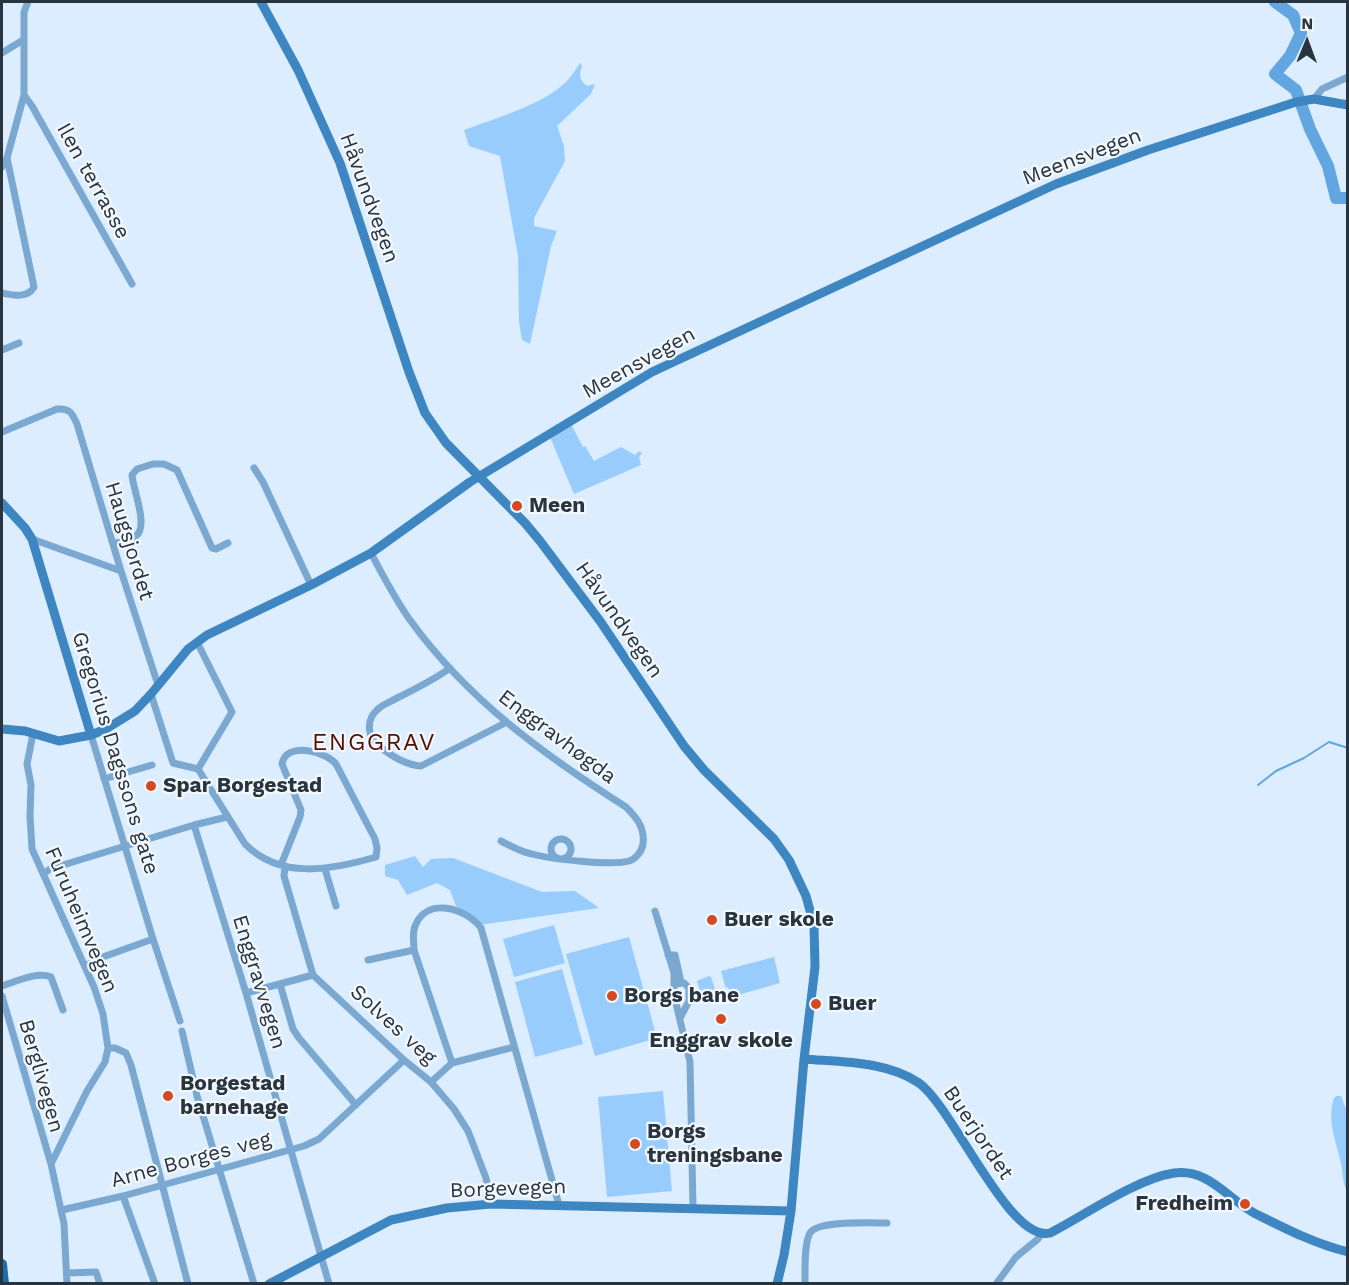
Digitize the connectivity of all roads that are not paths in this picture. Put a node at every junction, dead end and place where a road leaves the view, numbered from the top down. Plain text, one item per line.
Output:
1 (28, 2) edge
2 (261, 2) edge
3 (23, 40) junction
4 (2, 53) edge
5 (1347, 77) edge
6 (24, 95) junction
7 (1305, 100) junction
8 (1347, 105) edge
9 (7, 158) junction
10 (2, 167) edge
11 (132, 284) dead end
12 (2, 293) edge
13 (19, 343) dead end
14 (2, 350) edge
15 (2, 432) edge
16 (254, 468) dead end
17 (480, 477) junction
18 (2, 503) edge
19 (32, 539) junction
20 (228, 543) dead end
21 (113, 544) junction
22 (370, 553) junction
23 (121, 571) junction
24 (311, 585) junction
25 (197, 642) junction
26 (450, 668) junction
27 (158, 685) junction
28 (152, 694) junction
29 (505, 723) junction
30 (2, 729) edge
31 (33, 734) junction
32 (91, 735) junction
33 (152, 765) dead end
34 (198, 769) junction
35 (104, 779) junction
36 (227, 817) junction
37 (194, 825) junction
38 (501, 841) dead end
39 (126, 846) junction
40 (283, 866) junction
41 (325, 869) junction
42 (43, 874) junction
43 (336, 906) dead end
44 (655, 911) dead end
45 (153, 939) junction
46 (414, 950) junction
47 (368, 960) dead end
48 (85, 966) junction
49 (313, 975) junction
50 (677, 983) junction
51 (280, 984) junction
52 (2, 986) edge
53 (246, 993) junction
54 (2, 996) edge
55 (63, 1010) dead end
56 (680, 1018) junction
57 (180, 1022) dead end
58 (182, 1031) dead end
59 (514, 1047) junction
60 (108, 1048) junction
61 (804, 1059) junction
62 (404, 1060) junction
63 (452, 1063) junction
64 (431, 1082) junction
65 (356, 1105) junction
66 (291, 1149) junction
67 (51, 1164) junction
68 (219, 1169) junction
69 (162, 1185) junction
70 (123, 1196) junction
71 (491, 1204) junction
72 (559, 1205) junction
73 (693, 1208) junction
74 (62, 1210) junction
75 (791, 1211) junction
76 (887, 1223) dead end
77 (1041, 1234) junction
78 (1347, 1252) edge
79 (321, 1256) junction
80 (2, 1264) edge
81 (68, 1274) junction
82 (4, 1284) edge
83 (68, 1284) edge
84 (100, 1284) edge
85 (155, 1284) edge
86 (188, 1284) edge
87 (254, 1284) edge
88 (269, 1284) edge
89 (328, 1284) edge
90 (777, 1284) edge
91 (805, 1284) edge
92 (996, 1284) edge

1 - 3 street
2 - 17 street, Håvundvegen
3 - 4 street
3 - 6 street
5 - 7 street
6 - 9 street
6 - 11 street, Ilen terrasse
7 - 8 street, Meensvegen
7 - 17 street, Meensvegen
9 - 10 street
9 - 12 street
13 - 14 street
15 - 21 street, Haugsjordet
16 - 24 street
17 - 22 street, Meensvegen
17 - 61 street, Håvundvegen
18 - 19 street, Gregorius Dagssons gate
19 - 23 street
19 - 32 street, Gregorius Dagssons gate
20 - 21 street
21 - 23 street, Haugsjordet
22 - 24 street, Meensvegen
22 - 26 street, Enggravhøgda
23 - 27 street, Haugsjordet
24 - 25 street, Meensvegen
25 - 27 street, Meensvegen
25 - 34 street
26 - 29 street, Enggravhøgda
26 - 29 street
27 - 28 street, Meensvegen
28 - 32 street, Meensvegen
28 - 34 street
29 - 38 street, Enggravhøgda
30 - 31 street, Meensvegen
31 - 32 street, Meensvegen
31 - 42 street, Furuheimvegen
32 - 35 street, Gregorius Dagssons gate
33 - 35 street
34 - 36 street
35 - 39 street, Gregorius Dagssons gate
36 - 37 street
36 - 40 street
37 - 39 street
37 - 53 street, Enggravvegen
39 - 42 street
39 - 45 street, Gregorius Dagssons gate
40 - 41 street
40 - 41 street
40 - 49 street
41 - 43 street
42 - 48 street, Furuheimvegen
44 - 50 street
45 - 48 street
45 - 57 street, Gregorius Dagssons gate
46 - 47 street
46 - 59 street
46 - 63 street
48 - 60 street, Furuheimvegen
49 - 51 street
49 - 62 street, Solves veg
50 - 56 street
50 - 56 street
51 - 53 street
51 - 65 street
52 - 55 street
53 - 66 street, Enggravvegen
54 - 67 street, Berglivegen
56 - 73 street
58 - 68 street
59 - 63 street
59 - 72 street
60 - 67 street
60 - 69 street
61 - 75 street, Håvundvegen
61 - 77 street, Buerjordet
62 - 64 street, Solves veg
62 - 65 street, Arne Borges veg
63 - 64 street
64 - 71 street, Solves veg
65 - 66 street, Arne Borges veg
66 - 68 street, Arne Borges veg
66 - 79 street, Enggravvegen
67 - 74 street, Berglivegen
68 - 69 street, Arne Borges veg
68 - 87 street
69 - 70 street, Arne Borges veg
69 - 86 street
70 - 74 street, Arne Borges veg
70 - 85 street
71 - 72 street, Borgevegen
71 - 79 street, Borgevegen
72 - 73 street, Borgevegen
73 - 75 street, Borgevegen
74 - 81 street
75 - 90 street, Håvundvegen
76 - 91 street
77 - 78 street
77 - 92 street
79 - 88 street, Borgevegen
79 - 89 street, Enggravvegen
80 - 82 main road
81 - 83 street
81 - 84 street

